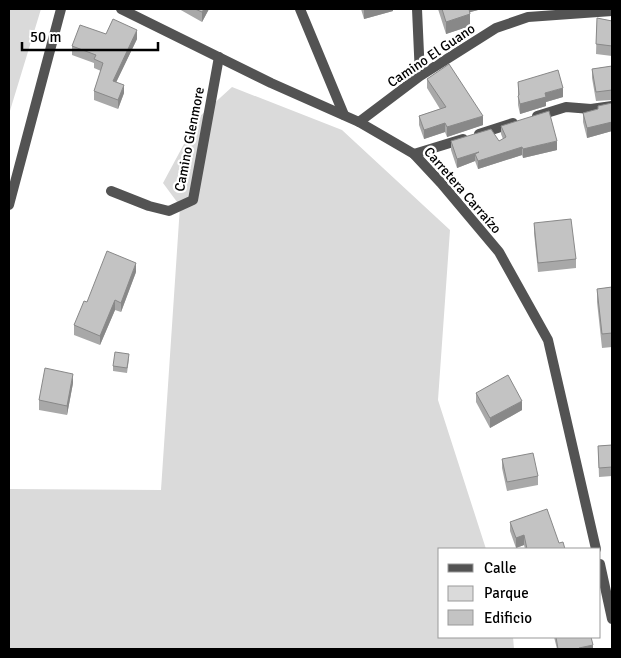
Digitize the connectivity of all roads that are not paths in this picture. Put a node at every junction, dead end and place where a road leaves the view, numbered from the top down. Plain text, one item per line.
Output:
1 (61, 9) edge
2 (121, 9) edge
3 (300, 9) edge
4 (417, 9) edge
5 (612, 11) edge
6 (218, 57) junction
7 (420, 76) junction
8 (612, 106) edge
9 (344, 115) junction
10 (359, 122) junction
11 (414, 154) junction
12 (111, 191) dead end
13 (9, 205) edge
14 (596, 548) edge
15 (601, 569) edge
16 (612, 619) edge

1 - 13 street
2 - 6 street, Carretera Carraízo
3 - 9 street
4 - 7 street
5 - 7 street, Camino El Guano
6 - 9 street, Carretera Carraízo
6 - 12 street, Camino Glenmore
7 - 10 street, Camino El Guano
8 - 11 street
9 - 10 street, Carretera Carraízo
10 - 11 street, Carretera Carraízo
11 - 14 street, Carretera Carraízo
15 - 16 street

